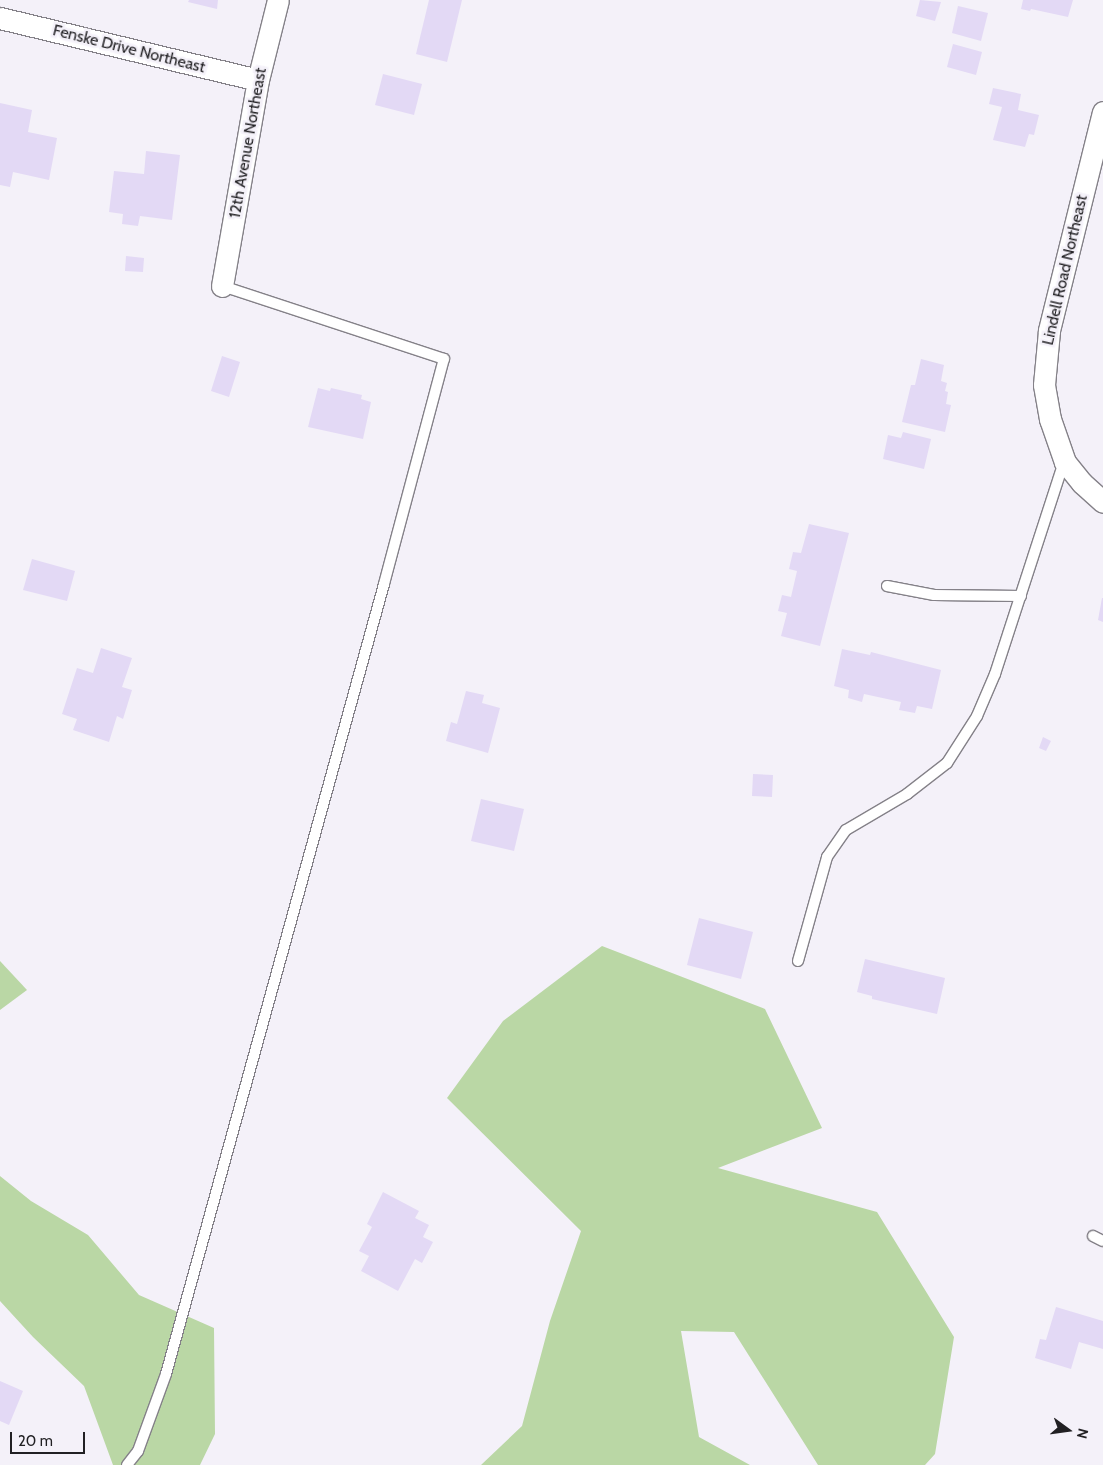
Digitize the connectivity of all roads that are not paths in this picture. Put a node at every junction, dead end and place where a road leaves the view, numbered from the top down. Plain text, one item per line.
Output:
1 (278, 0) edge
2 (0, 18) edge
3 (258, 80) junction
4 (1103, 112) edge
5 (222, 286) joint
6 (1064, 462) junction
7 (1103, 502) edge
8 (887, 586) dead end
9 (1021, 596) junction
10 (798, 961) dead end
11 (127, 1465) edge

1 - 3 street, 12th Avenue Northeast
2 - 3 street, Fenske Drive Northeast
3 - 5 street, 12th Avenue Northeast
4 - 6 street, Lindell Road Northeast
5 - 11 lane
6 - 7 street, Lindell Road Northeast
6 - 9 lane
8 - 9 lane
9 - 10 lane

